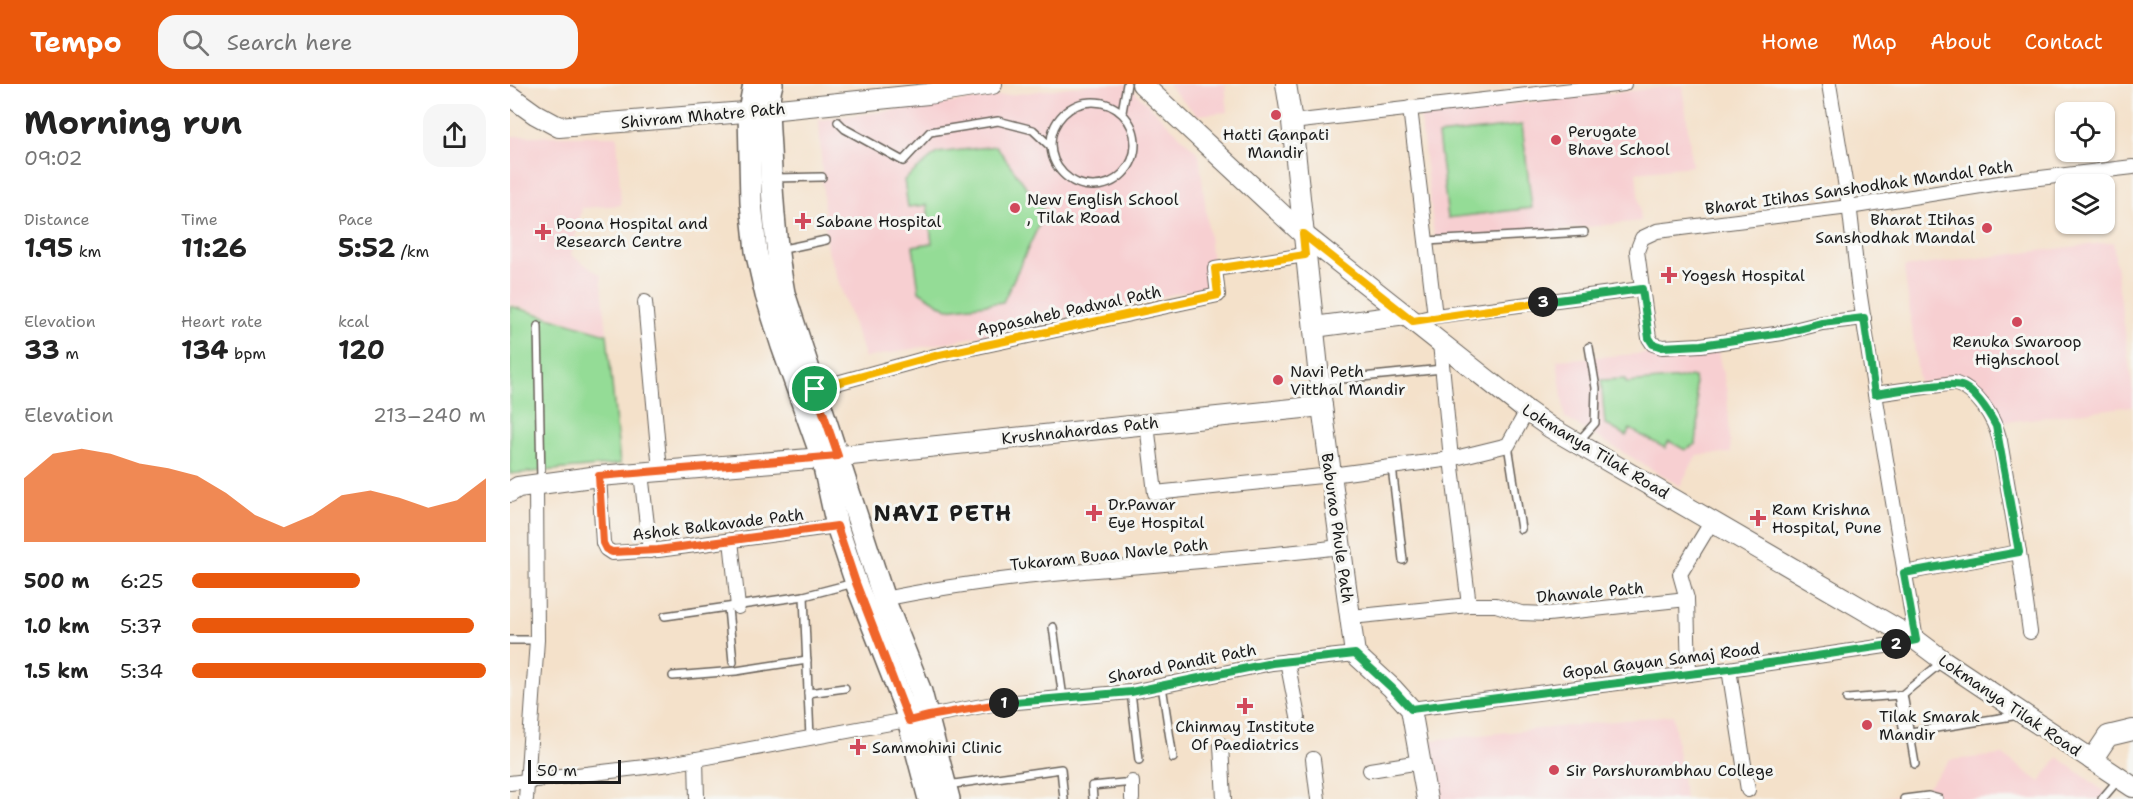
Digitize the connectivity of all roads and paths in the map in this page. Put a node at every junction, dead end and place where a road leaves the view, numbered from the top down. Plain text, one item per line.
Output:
1 (754, 84) edge
2 (772, 84) edge
3 (992, 84) edge
4 (1127, 84) edge
5 (1142, 84) edge
6 (1286, 84) edge
7 (1624, 84) edge
8 (1829, 84) edge
9 (1604, 85) edge
10 (928, 87) edge
11 (517, 96) edge
12 (1410, 108) junction
13 (759, 110) junction
14 (1122, 112) junction
15 (838, 122) dead end
16 (1292, 122) junction
17 (1050, 146) junction
18 (2133, 167) edge
19 (822, 177) dead end
20 (771, 178) junction
21 (1849, 207) junction
22 (1584, 232) dead end
23 (1303, 234) junction
24 (826, 240) dead end
25 (1426, 241) junction
26 (776, 250) junction
27 (1305, 255) junction
28 (1642, 289) junction
29 (645, 302) dead end
30 (1435, 316) junction
31 (1409, 318) junction
32 (1864, 318) junction
33 (538, 326) dead end
34 (1314, 327) junction
35 (1440, 343) junction
36 (1589, 347) dead end
37 (1442, 369) junction
38 (1320, 381) junction
39 (815, 389) junction
40 (1875, 394) junction
41 (1322, 406) junction
42 (1527, 411) junction
43 (1147, 424) junction
44 (1578, 443) junction
45 (1508, 445) junction
46 (830, 457) junction
47 (1450, 459) junction
48 (1392, 466) junction
49 (651, 472) junction
50 (1330, 475) junction
51 (599, 476) junction
52 (523, 486) edge
53 (1712, 521) junction
54 (837, 526) junction
55 (1521, 529) dead end
56 (731, 540) junction
57 (1339, 547) junction
58 (650, 551) junction
59 (2019, 552) junction
60 (1403, 561) dead end
61 (1904, 573) junction
62 (856, 583) junction
63 (804, 596) junction
64 (884, 599) junction
65 (1687, 599) junction
66 (1469, 605) junction
67 (733, 607) junction
68 (665, 616) dead end
69 (1351, 617) junction
70 (1053, 627) dead end
71 (2030, 632) dead end
72 (510, 640) edge
73 (537, 640) junction
74 (1916, 640) junction
75 (1355, 654) junction
76 (807, 660) junction
77 (1287, 661) junction
78 (1944, 661) junction
79 (734, 662) dead end
80 (1729, 669) junction
81 (1689, 674) junction
82 (673, 676) dead end
83 (1162, 686) junction
84 (845, 688) dead end
85 (1131, 692) junction
86 (808, 693) junction
87 (1900, 695) junction
88 (1063, 698) junction
89 (1848, 699) dead end
90 (1411, 709) junction
91 (2024, 714) junction
92 (1298, 717) dead end
93 (919, 718) junction
94 (2133, 730) edge
95 (1909, 732) junction
96 (810, 739) junction
97 (1221, 745) dead end
98 (1173, 758) dead end
99 (696, 759) junction
100 (1313, 759) dead end
101 (1139, 760) dead end
102 (2092, 760) junction
103 (1420, 762) junction
104 (1915, 764) dead end
105 (1370, 770) dead end
106 (510, 783) edge
107 (526, 783) junction
108 (1127, 783) joint
109 (2126, 783) edge
110 (1748, 790) dead end
111 (948, 792) edge
112 (526, 799) edge
113 (697, 799) edge
114 (929, 799) edge
115 (1064, 799) edge
116 (1093, 799) edge
117 (1132, 799) edge
118 (1224, 799) edge
119 (1318, 799) edge
120 (1427, 799) edge
121 (1904, 799) edge
122 (1939, 799) edge
123 (2102, 799) edge

1 - 13 main road
2 - 13 main road
3 - 10 street, Shivram Mhatre Path
4 - 14 lane
5 - 23 street, Lokmanya Tilak Road
6 - 16 street, Baburao Phule Path
7 - 9 street
8 - 21 street
9 - 12 street
10 - 13 street, Shivram Mhatre Path
11 - 13 street, Shivram Mhatre Path
12 - 16 street
12 - 25 street
13 - 20 main road
13 - 46 main road
14 - 17 lane
14 - 17 lane
15 - 17 lane
16 - 23 street, Baburao Phule Path
18 - 21 street, Bharat Itihas Sanshodhak Mandal Path
19 - 20 lane
20 - 26 main road
21 - 28 street, Bharat Itihas Sanshodhak Mandal Path
21 - 32 street
22 - 25 lane
23 - 27 street, Baburao Phule Path
23 - 31 street, Lokmanya Tilak Road
24 - 26 lane
25 - 30 street
26 - 39 main road
27 - 34 street, Baburao Phule Path
27 - 39 street, Appasaheb Padwal Path
28 - 30 street
28 - 32 street, Bharat Itihas Sanshodhak Mandal Path
29 - 49 street
30 - 31 street
31 - 34 street
31 - 35 street, Lokmanya Tilak Road
32 - 40 street
33 - 52 lane
34 - 38 street, Baburao Phule Path
35 - 37 street
35 - 42 street, Lokmanya Tilak Road
36 - 44 lane
37 - 38 lane
37 - 47 street
38 - 41 street, Baburao Phule Path
39 - 46 main road
40 - 59 street
40 - 61 street
41 - 43 street, Krushnahardas Path
41 - 50 street, Baburao Phule Path
42 - 44 street, Lokmanya Tilak Road
42 - 45 street
43 - 46 street, Krushnahardas Path
43 - 50 street
44 - 53 street, Lokmanya Tilak Road
45 - 47 street
45 - 55 lane
46 - 49 street, Krushnahardas Path
46 - 54 main road
46 - 64 main road
47 - 48 street
47 - 66 street
48 - 50 street
48 - 60 lane
49 - 51 street, Krushnahardas Path
49 - 58 street
50 - 57 street, Baburao Phule Path
51 - 52 street, Krushnahardas Path
51 - 58 street, Ashok Balkavade Path
52 - 73 street
53 - 65 street
53 - 74 street, Lokmanya Tilak Road
54 - 56 street, Ashok Balkavade Path
54 - 62 main road
56 - 58 street, Ashok Balkavade Path
56 - 67 street
57 - 64 street, Tukaram Buaa Navle Path
57 - 69 street, Baburao Phule Path
59 - 61 street
59 - 71 street
61 - 74 street
62 - 63 lane
62 - 93 main road
63 - 67 lane
63 - 76 lane
64 - 93 main road
65 - 66 street, Dhawale Path
65 - 81 street
66 - 69 street, Dhawale Path
67 - 68 lane
67 - 79 lane
69 - 75 street, Baburao Phule Path
70 - 88 lane
72 - 73 lane
73 - 107 street
74 - 78 street, Lokmanya Tilak Road
74 - 80 street, Gopal Gayan Samaj Road
75 - 77 street, Sharad Pandit Path
75 - 90 street
76 - 82 lane
76 - 86 lane
77 - 83 street, Sharad Pandit Path
77 - 92 street
78 - 87 lane
78 - 91 street, Lokmanya Tilak Road
80 - 81 street, Gopal Gayan Samaj Road
80 - 110 street
81 - 90 street, Gopal Gayan Samaj Road
83 - 85 street, Sharad Pandit Path
83 - 98 lane
84 - 86 lane
85 - 88 street, Sharad Pandit Path
85 - 101 lane
86 - 96 lane
87 - 89 lane
87 - 95 lane
88 - 93 street, Sharad Pandit Path
90 - 103 street
91 - 95 lane
91 - 102 street, Lokmanya Tilak Road
93 - 96 street, Sharad Pandit Path
93 - 111 main road
93 - 114 main road
94 - 102 street
95 - 104 lane
96 - 99 street, Sharad Pandit Path
97 - 118 street
99 - 107 street, Sharad Pandit Path
99 - 113 street
100 - 119 street
102 - 109 street, Lokmanya Tilak Road
103 - 105 street
103 - 120 street
106 - 107 street, Sharad Pandit Path
107 - 112 street
108 - 116 lane
108 - 117 street
109 - 123 lane
111 - 115 lane
121 - 122 lane

